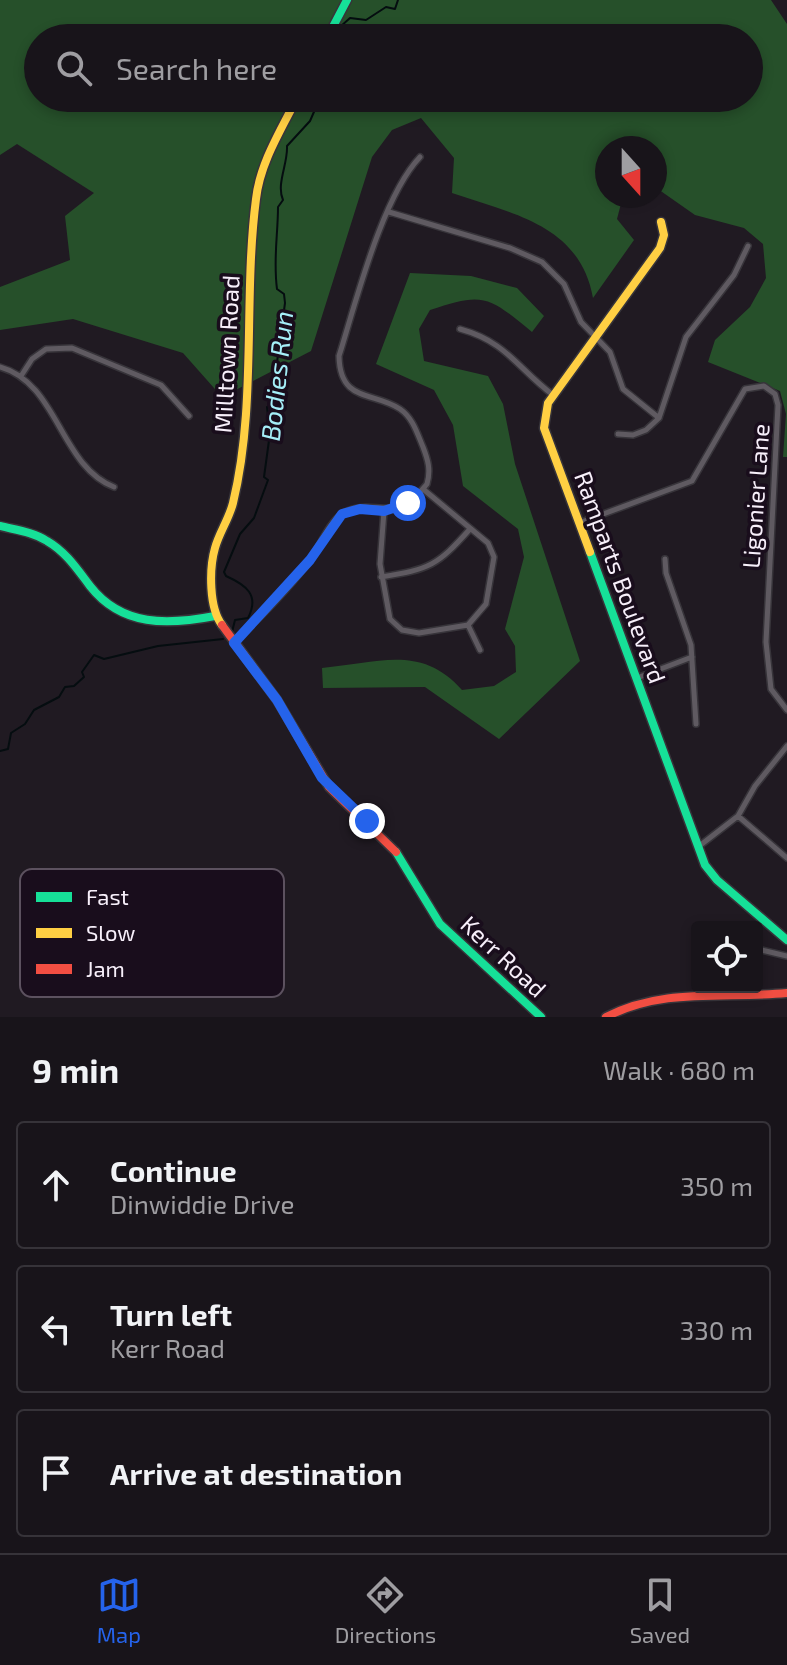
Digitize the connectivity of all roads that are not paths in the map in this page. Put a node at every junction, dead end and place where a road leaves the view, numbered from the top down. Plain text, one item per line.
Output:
1 (347, 0) edge
2 (334, 24) edge
3 (290, 112) edge
4 (420, 157) dead end
5 (389, 212) junction
6 (661, 222) dead end
7 (748, 246) dead end
8 (460, 329) dead end
9 (594, 337) junction
10 (0, 367) edge
11 (21, 376) junction
12 (553, 395) junction
13 (189, 416) dead end
14 (659, 418) junction
15 (618, 434) dead end
16 (114, 487) dead end
17 (423, 489) junction
18 (384, 511) junction
19 (579, 523) junction
20 (0, 526) edge
21 (470, 529) junction
22 (665, 559) dead end
23 (381, 577) junction
24 (215, 616) junction
25 (468, 625) junction
26 (234, 643) junction
27 (480, 650) dead end
28 (692, 657) junction
29 (637, 678) junction
30 (787, 710) edge
31 (696, 724) dead end
32 (787, 746) edge
33 (738, 816) junction
34 (698, 847) junction
35 (787, 858) edge
36 (787, 940) edge
37 (763, 950) edge
38 (787, 956) edge
39 (787, 993) edge
40 (541, 1017) edge
41 (606, 1017) edge

1 - 2 street
3 - 24 street, Milltown Road
4 - 5 street
5 - 9 street
5 - 17 street
6 - 9 street, Ramparts Boulevard
7 - 14 street
8 - 12 street
9 - 12 street, Ramparts Boulevard
9 - 14 street
10 - 11 street
11 - 13 street
11 - 16 street
12 - 19 street, Ramparts Boulevard
14 - 15 street
17 - 18 street
17 - 21 street
18 - 23 street
18 - 26 street
19 - 29 street, Ramparts Boulevard
19 - 30 street, Ligonier Lane
20 - 24 street
21 - 23 street
21 - 25 street
22 - 28 street
23 - 25 street
24 - 26 street, Kerr Road
25 - 27 street
26 - 40 street, Kerr Road
28 - 29 street
28 - 31 street
29 - 34 street, Ramparts Boulevard
32 - 33 street
33 - 34 street
33 - 35 street
34 - 36 street, Ramparts Boulevard
37 - 38 street
39 - 41 street

